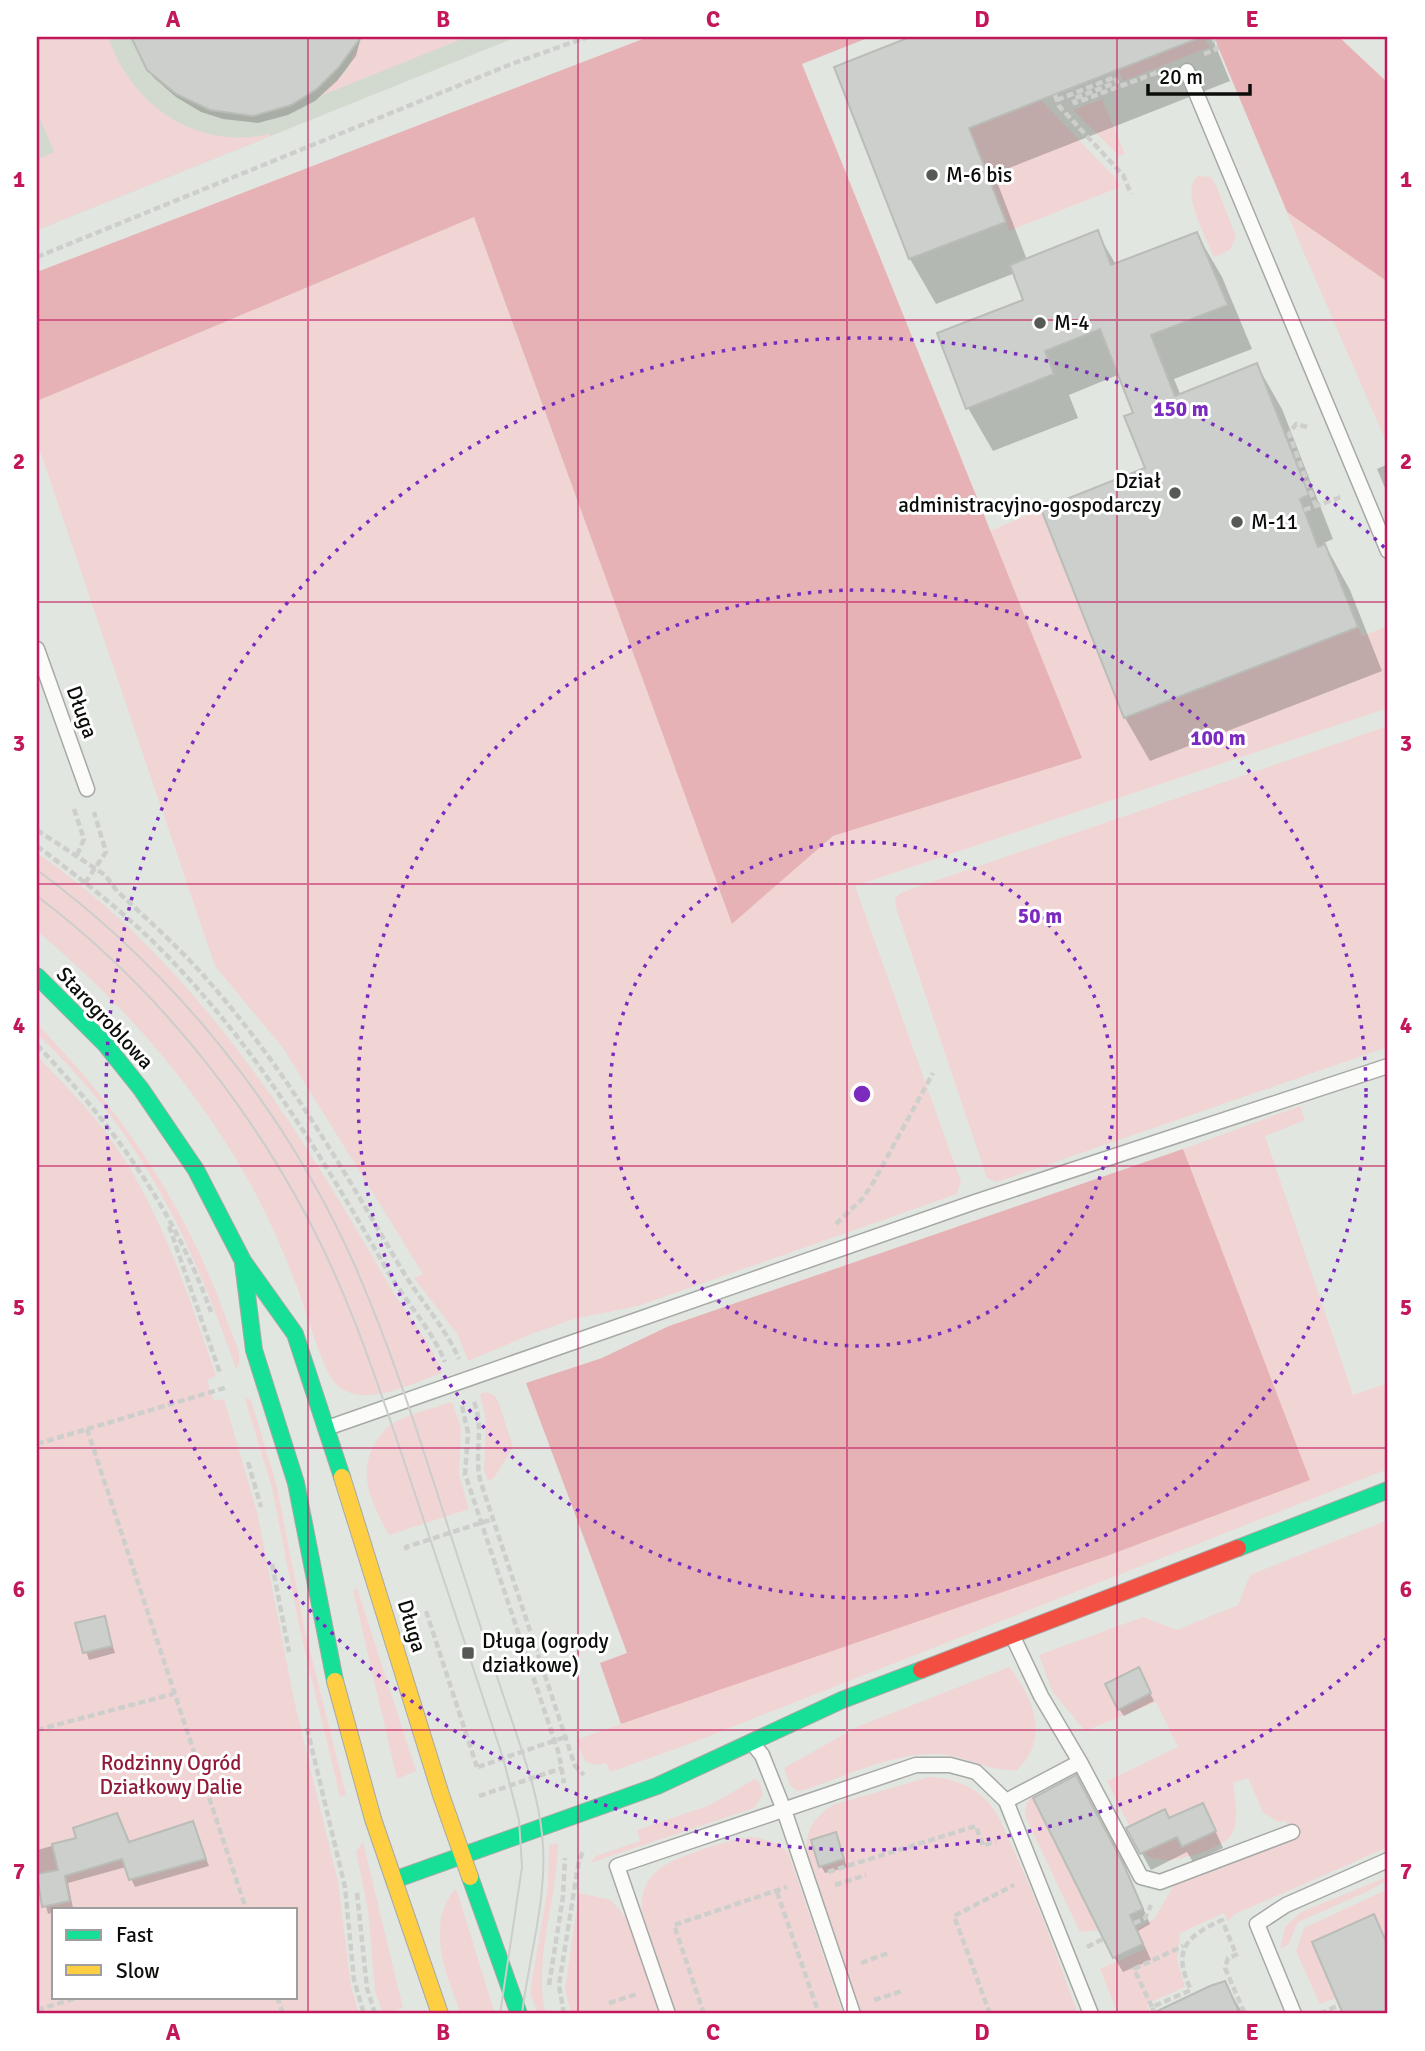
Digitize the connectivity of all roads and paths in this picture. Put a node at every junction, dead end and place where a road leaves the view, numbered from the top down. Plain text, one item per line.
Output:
1 (588, 37) edge
2 (1187, 71) dead end
3 (1127, 84) dead end
4 (1131, 194) dead end
5 (37, 257) edge
6 (1309, 429) dead end
7 (1334, 490) dead end
8 (1316, 506) junction
9 (1304, 510) dead end
10 (1388, 551) edge
11 (37, 649) edge
12 (87, 789) joint
13 (37, 830) edge
14 (37, 846) edge
15 (96, 868) junction
16 (85, 883) junction
17 (37, 976) edge
18 (37, 1045) edge
19 (1388, 1066) edge
20 (933, 1073) dead end
21 (142, 1089) joint
22 (832, 1227) dead end
23 (243, 1261) junction
24 (462, 1366) dead end
25 (449, 1370) dead end
26 (211, 1392) dead end
27 (472, 1394) dead end
28 (460, 1399) dead end
29 (229, 1400) dead end
30 (327, 1427) junction
31 (87, 1429) junction
32 (37, 1444) edge
33 (248, 1460) dead end
34 (1388, 1490) edge
35 (262, 1516) dead end
36 (493, 1519) junction
37 (481, 1523) junction
38 (269, 1550) dead end
39 (408, 1555) dead end
40 (423, 1601) dead end
41 (1013, 1637) junction
42 (292, 1665) dead end
43 (173, 1694) junction
44 (306, 1724) dead end
45 (37, 1730) edge
46 (752, 1742) junction
47 (1080, 1762) junction
48 (477, 1767) dead end
49 (565, 1790) dead end
50 (1006, 1801) junction
51 (590, 1808) junction
52 (783, 1810) junction
53 (1017, 1830) junction
54 (1292, 1832) dead end
55 (565, 1853) dead end
56 (463, 1855) junction
57 (1388, 1860) edge
58 (1035, 1873) junction
59 (806, 1879) junction
60 (394, 1880) junction
61 (1160, 1882) junction
62 (777, 1892) junction
63 (246, 1908) edge
64 (1265, 1943) junction
65 (1184, 1946) junction
66 (1236, 1954) junction
67 (1067, 1955) junction
68 (551, 1994) dead end
69 (77, 1998) edge
70 (1339, 2005) dead end
71 (1152, 2007) junction
72 (37, 2010) edge
73 (364, 2014) edge
74 (440, 2014) edge
75 (519, 2014) edge
76 (564, 2014) edge
77 (668, 2014) edge
78 (704, 2014) edge
79 (819, 2014) edge
80 (853, 2014) edge
81 (990, 2014) edge
82 (1091, 2014) edge
83 (1155, 2014) edge
84 (1245, 2014) edge
85 (1294, 2014) edge
86 (1320, 2014) edge

1 - 5 path
2 - 10 lane
3 - 4 path
6 - 8 path
7 - 8 path
8 - 9 path
11 - 12 lane, Długa
12 - 15 path
13 - 15 path
14 - 16 path
15 - 16 path
15 - 24 path
16 - 25 path
17 - 21 street, Starogroblowa
18 - 29 path
19 - 30 lane
20 - 22 path
21 - 23 street, Długa
23 - 30 street, Długa
23 - 60 street, Długa
26 - 31 path
27 - 36 path
28 - 37 path
30 - 56 street, Długa
31 - 32 path
31 - 43 path
33 - 35 path
34 - 41 street
36 - 37 path
36 - 51 path
37 - 39 path
37 - 49 path
38 - 42 path
40 - 48 path
41 - 46 street
41 - 47 lane
43 - 45 path
43 - 63 path
44 - 73 path
46 - 51 street
46 - 52 lane
47 - 50 lane
47 - 61 lane
50 - 52 lane
50 - 53 lane
51 - 56 street
51 - 76 path
52 - 59 lane
52 - 77 lane
53 - 58 lane
53 - 59 path
54 - 61 lane
55 - 68 path
56 - 60 street
56 - 75 street, Długa
57 - 64 lane
58 - 67 lane
58 - 81 path
59 - 62 path
59 - 80 lane
60 - 74 street, Długa
61 - 67 path
62 - 78 path
62 - 79 path
64 - 66 path
64 - 85 lane
65 - 66 path
65 - 71 path
65 - 71 path
66 - 84 path
67 - 82 lane
69 - 72 path
70 - 86 path
71 - 83 path

